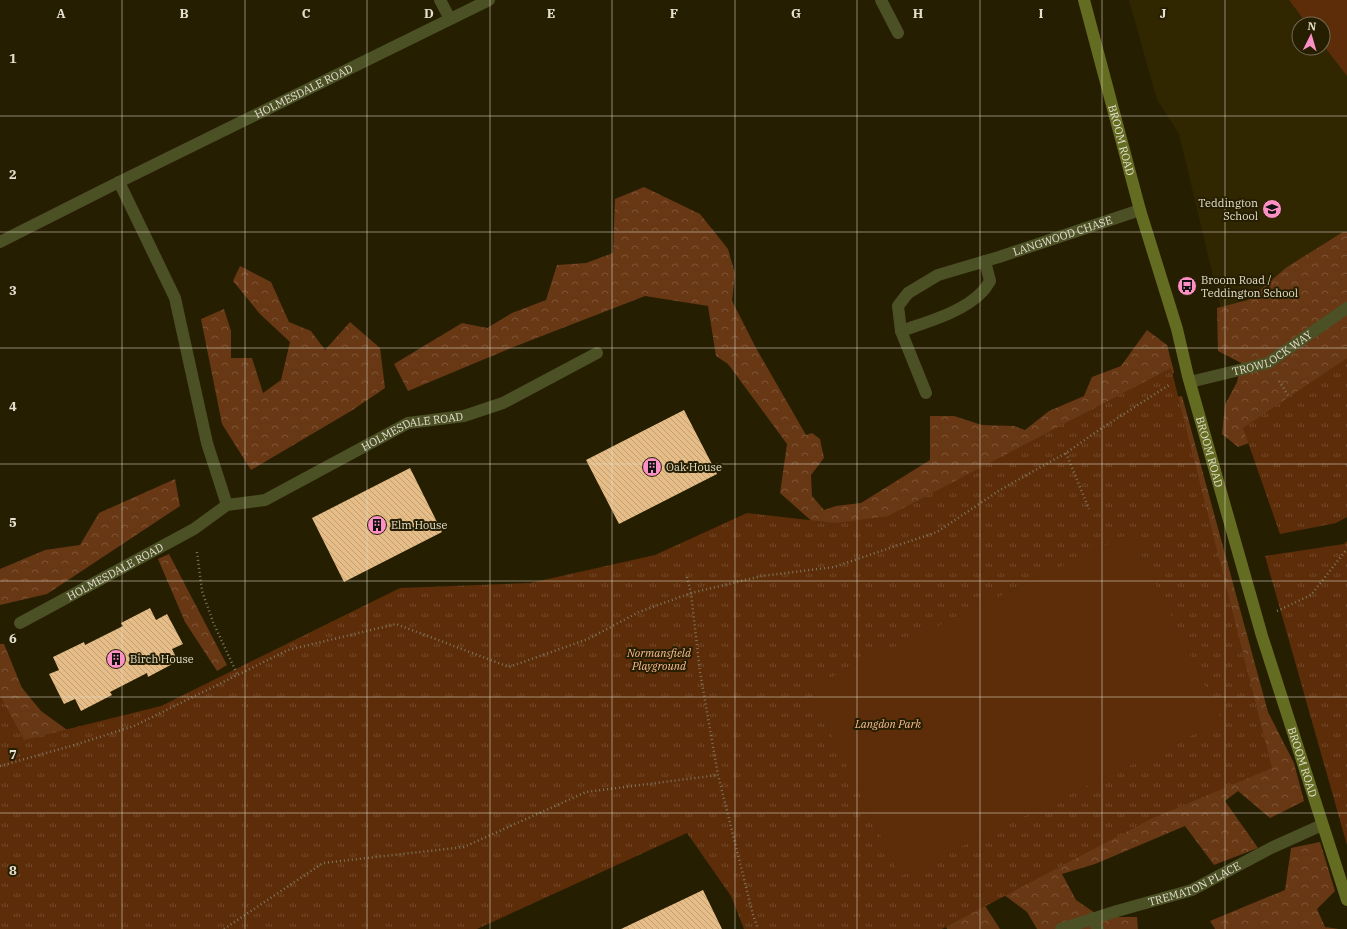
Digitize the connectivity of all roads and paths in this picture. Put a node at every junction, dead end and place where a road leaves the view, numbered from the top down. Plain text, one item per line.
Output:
1 (440, 0) edge
2 (489, 0) edge
3 (881, 0) edge
4 (1084, 0) edge
5 (450, 19) junction
6 (898, 33) dead end
7 (119, 182) junction
8 (1140, 210) junction
9 (0, 242) edge
10 (984, 261) junction
11 (1347, 308) edge
12 (901, 331) junction
13 (597, 353) dead end
14 (1189, 379) junction
15 (926, 393) dead end
16 (1066, 453) junction
17 (227, 504) junction
18 (1089, 509) dead end
19 (194, 529) junction
20 (1347, 550) edge
21 (687, 577) dead end
22 (690, 592) junction
23 (1257, 620) junction
24 (20, 624) dead end
25 (237, 674) junction
26 (0, 766) edge
27 (718, 775) junction
28 (1322, 824) junction
29 (1347, 900) edge
30 (1096, 924) edge
31 (224, 929) edge
32 (758, 929) edge
33 (1060, 929) edge

1 - 5 street
2 - 5 street, HOLMESDALE ROAD
3 - 6 street
4 - 8 street, BROOM ROAD
5 - 7 street, HOLMESDALE ROAD
7 - 9 street, HOLMESDALE ROAD
7 - 17 street
8 - 10 street, LANGWOOD CHASE
8 - 14 street, BROOM ROAD
10 - 12 street, LANGWOOD CHASE
10 - 12 street
11 - 14 street, TROWLOCK WAY
12 - 15 street, LANGWOOD CHASE
13 - 17 street, HOLMESDALE ROAD
14 - 16 path
14 - 23 street, BROOM ROAD
16 - 18 path
16 - 22 path
17 - 19 street, HOLMESDALE ROAD
19 - 24 street, HOLMESDALE ROAD
19 - 25 path
20 - 23 path
21 - 22 path
22 - 25 path
22 - 27 path
23 - 28 street, BROOM ROAD
25 - 26 path
27 - 31 path
27 - 32 path
28 - 29 street, BROOM ROAD
28 - 30 street, TREMATON PLACE
30 - 33 street, TREMATON PLACE

